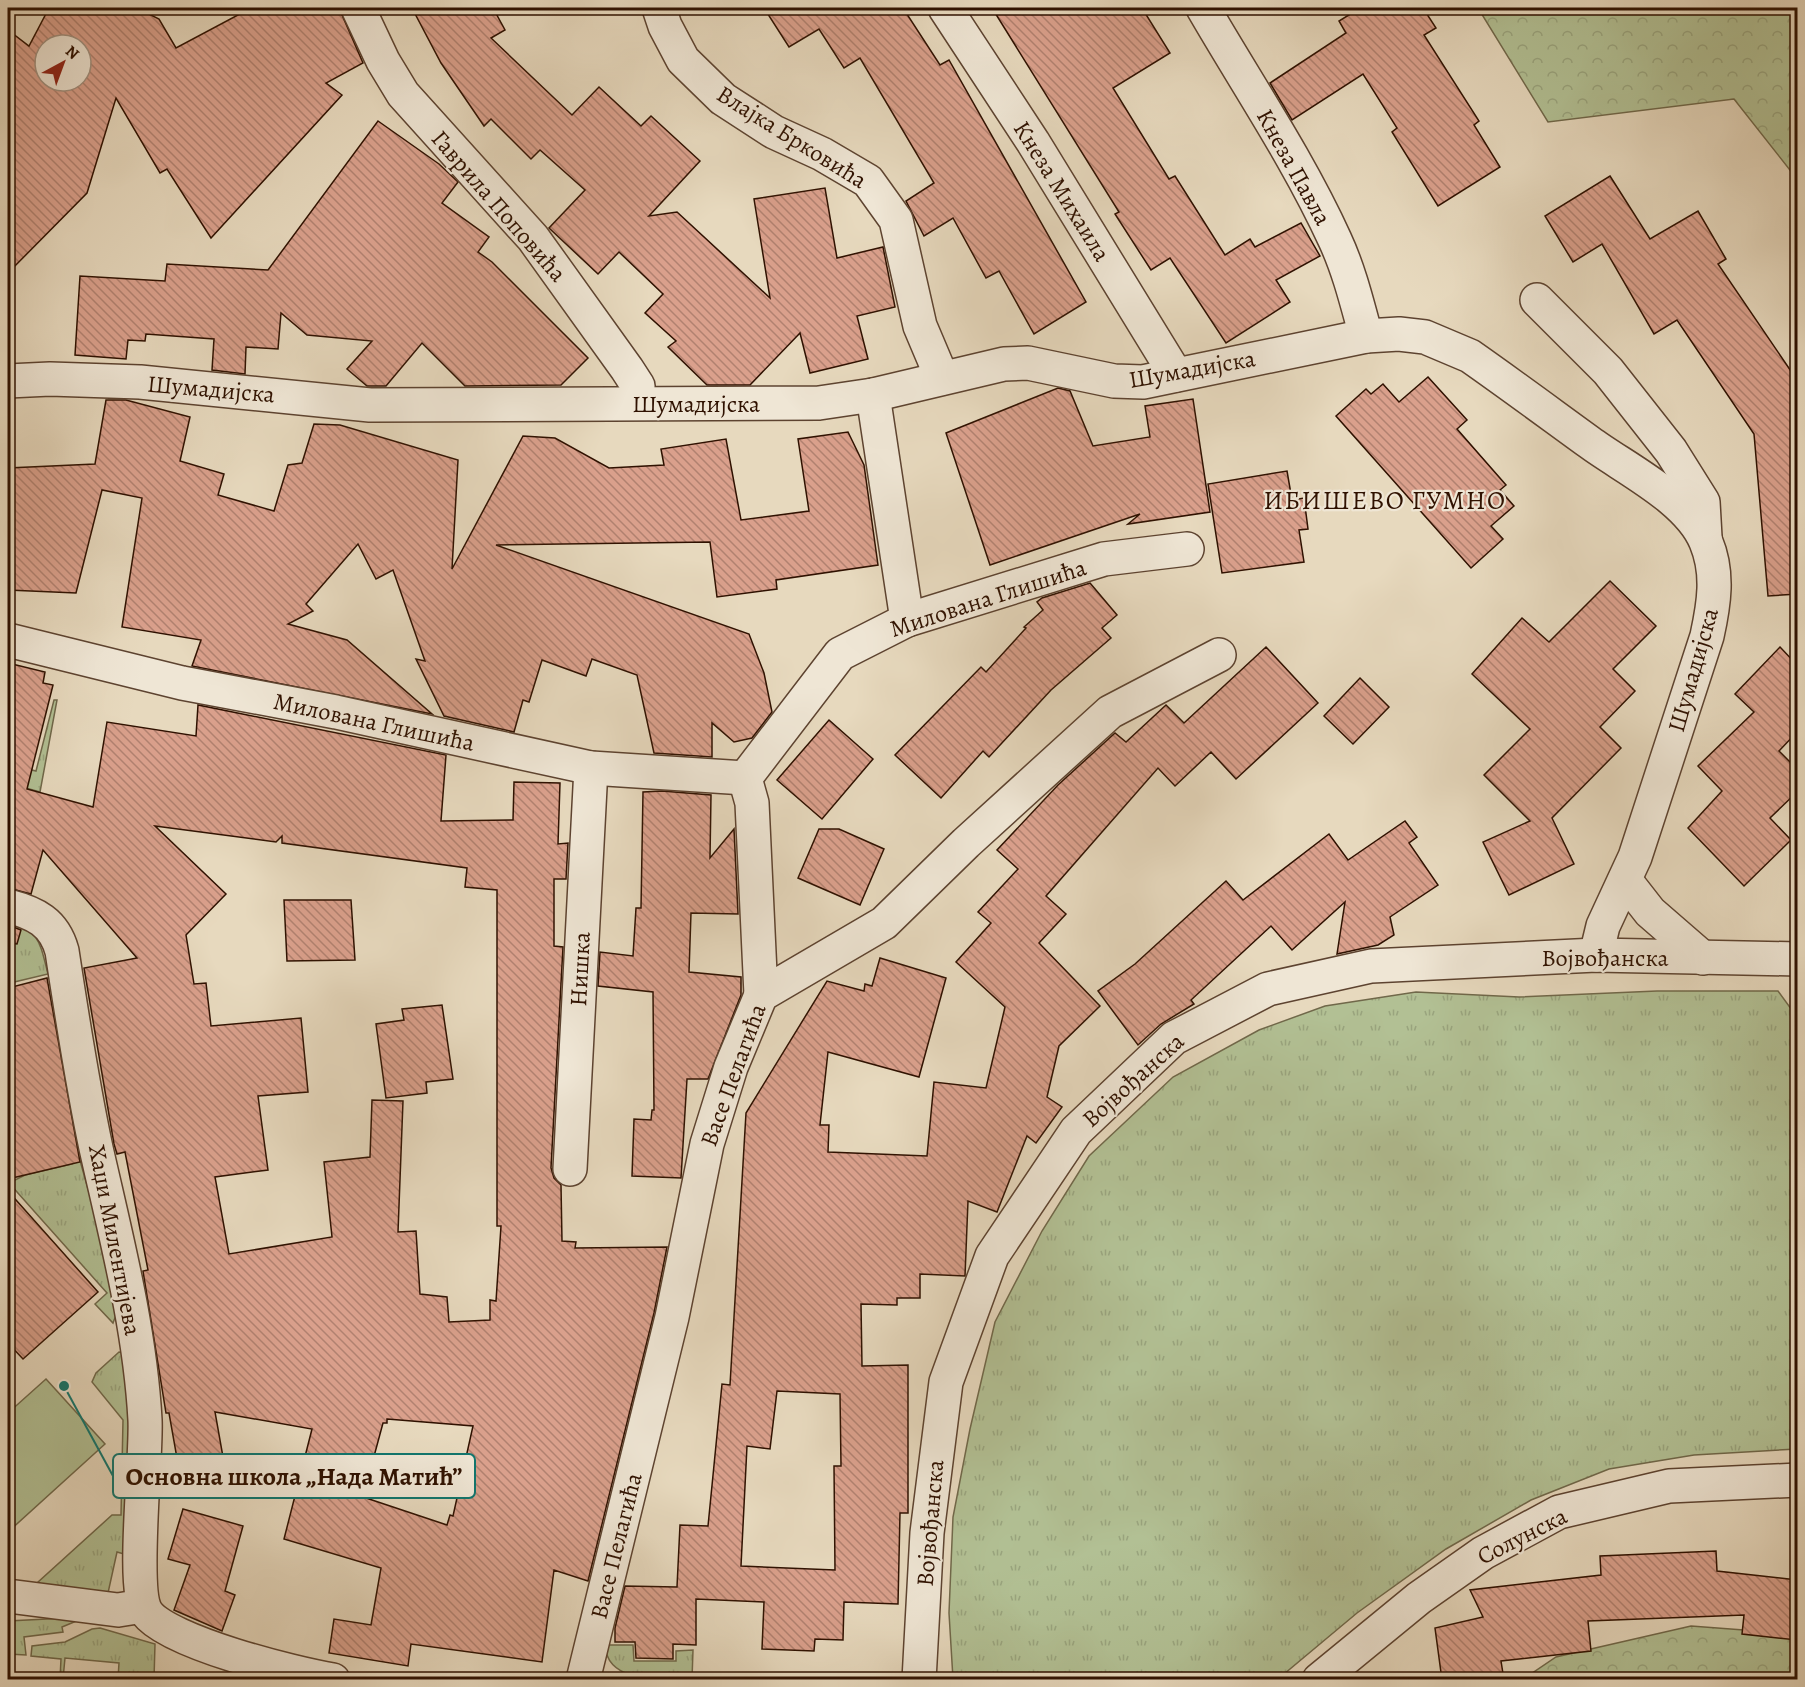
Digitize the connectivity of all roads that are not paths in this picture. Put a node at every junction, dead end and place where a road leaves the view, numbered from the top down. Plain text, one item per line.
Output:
1 (358, 8) edge
2 (659, 8) edge
3 (945, 8) edge
4 (1203, 8) edge
5 (1537, 300) dead end
6 (1366, 336) junction
7 (1176, 375) junction
8 (942, 378) junction
9 (8, 381) edge
10 (873, 395) junction
11 (634, 403) junction
12 (1705, 539) junction
13 (1187, 549) dead end
14 (907, 620) junction
15 (8, 640) edge
16 (1219, 655) dead end
17 (591, 768) junction
18 (745, 778) junction
19 (1625, 880) junction
20 (8, 906) edge
21 (1596, 955) junction
22 (1703, 958) junction
23 (1797, 959) edge
24 (761, 995) junction
25 (570, 1169) dead end
26 (1797, 1480) edge
27 (8, 1596) edge
28 (143, 1606) junction
29 (260, 1672) edge
30 (333, 1680) edge
31 (584, 1680) edge
32 (919, 1680) edge
33 (1319, 1680) edge

1 - 11 street, Гаврила Поповића
2 - 8 street, Влајка Брковића
3 - 7 street, Кнеза Михаила
4 - 6 street, Кнеза Павла
5 - 12 street
6 - 7 street, Шумадијска
6 - 12 street, Шумадијска
7 - 8 street, Шумадијска
8 - 10 street, Шумадијска
9 - 11 street, Шумадијска
10 - 11 street, Шумадијска
10 - 14 street
12 - 19 street, Шумадијска
13 - 14 street, Милована Глишића
14 - 18 street, Милована Глишића
15 - 17 street, Милована Глишића
16 - 24 street, Васе Пелагића
17 - 18 street, Милована Глишића
17 - 25 street, Нишка
18 - 24 street
19 - 21 street, Шумадијска
19 - 22 street
20 - 28 street, Хаџи Милентијева
21 - 22 street, Војвођанска
21 - 32 street, Војвођанска
22 - 23 street, Војвођанска
24 - 31 street, Васе Пелагића
26 - 33 street, Солунска
27 - 28 street
28 - 29 street
29 - 30 street

